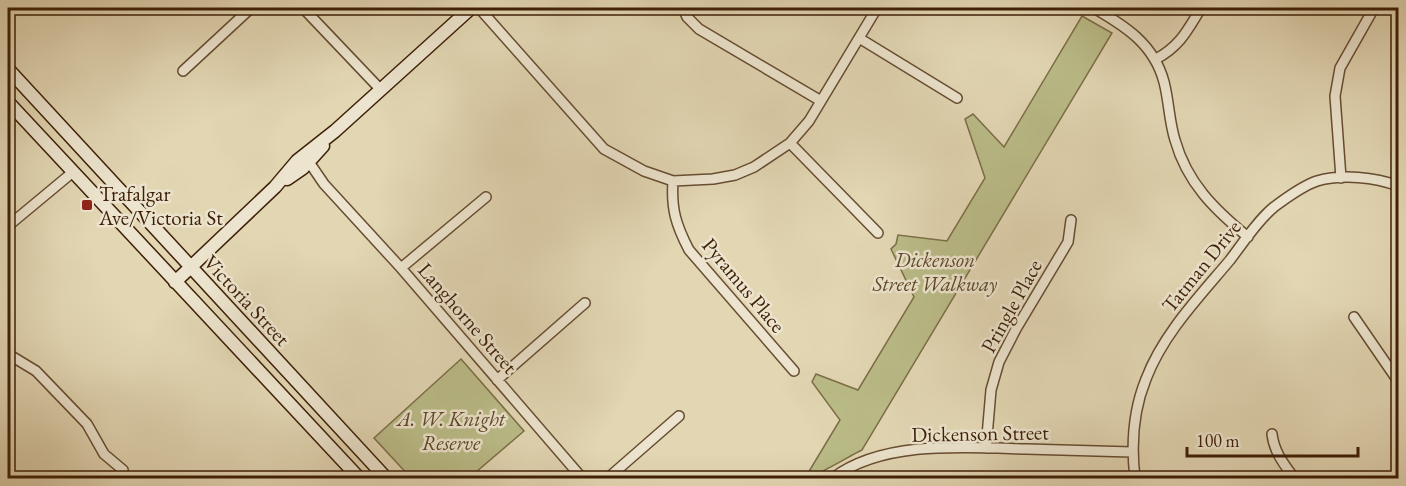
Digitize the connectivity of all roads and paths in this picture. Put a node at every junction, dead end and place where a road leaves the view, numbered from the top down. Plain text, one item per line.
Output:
1 (251, 8) edge
2 (303, 8) edge
3 (471, 8) edge
4 (479, 8) edge
5 (683, 8) edge
6 (877, 8) edge
7 (1094, 8) edge
8 (1202, 8) edge
9 (1374, 8) edge
10 (859, 38) junction
11 (1156, 59) junction
12 (8, 69) edge
13 (183, 71) dead end
14 (381, 90) junction
15 (957, 98) dead end
16 (820, 101) junction
17 (8, 102) edge
18 (790, 143) junction
19 (90, 157) junction
20 (304, 163) junction
21 (73, 172) junction
22 (1341, 178) junction
23 (673, 181) junction
24 (1398, 186) edge
25 (486, 198) dead end
26 (1071, 220) dead end
27 (8, 226) edge
28 (878, 233) dead end
29 (1248, 237) junction
30 (189, 267) junction
31 (401, 268) junction
32 (175, 282) junction
33 (585, 303) dead end
34 (1354, 317) dead end
35 (8, 354) edge
36 (794, 371) dead end
37 (497, 380) junction
38 (1398, 381) edge
39 (679, 416) dead end
40 (1272, 434) dead end
41 (986, 448) junction
42 (1132, 452) junction
43 (123, 470) dead end
44 (359, 478) edge
45 (386, 478) edge
46 (582, 478) edge
47 (608, 478) edge
48 (833, 478) edge
49 (1135, 478) edge
50 (1294, 478) edge

1 - 13 street
2 - 14 street
3 - 14 street
4 - 23 street
5 - 16 street
6 - 10 street
7 - 11 street
8 - 11 street
9 - 22 street
10 - 15 street
10 - 16 street
11 - 29 street
12 - 19 street, Victoria Street
14 - 20 street
16 - 18 street
17 - 21 street, Victoria Street
18 - 23 street
18 - 28 street
19 - 21 street
19 - 30 street, Victoria Street
20 - 30 street
20 - 31 street, Langhorne Street
21 - 27 street
21 - 32 street, Victoria Street
22 - 24 street, Tatman Drive
22 - 29 street, Tatman Drive
23 - 36 street, Pyramus Place
25 - 31 street
26 - 41 street, Pringle Place
29 - 42 street, Tatman Drive
30 - 32 street
30 - 45 street, Victoria Street
31 - 37 street, Langhorne Street
32 - 44 street, Victoria Street
33 - 37 street
34 - 38 street
35 - 43 street
37 - 46 street, Langhorne Street
39 - 47 street
40 - 50 street
41 - 42 street, Dickenson Street
41 - 48 street, Dickenson Street
42 - 49 street, Tatman Drive

